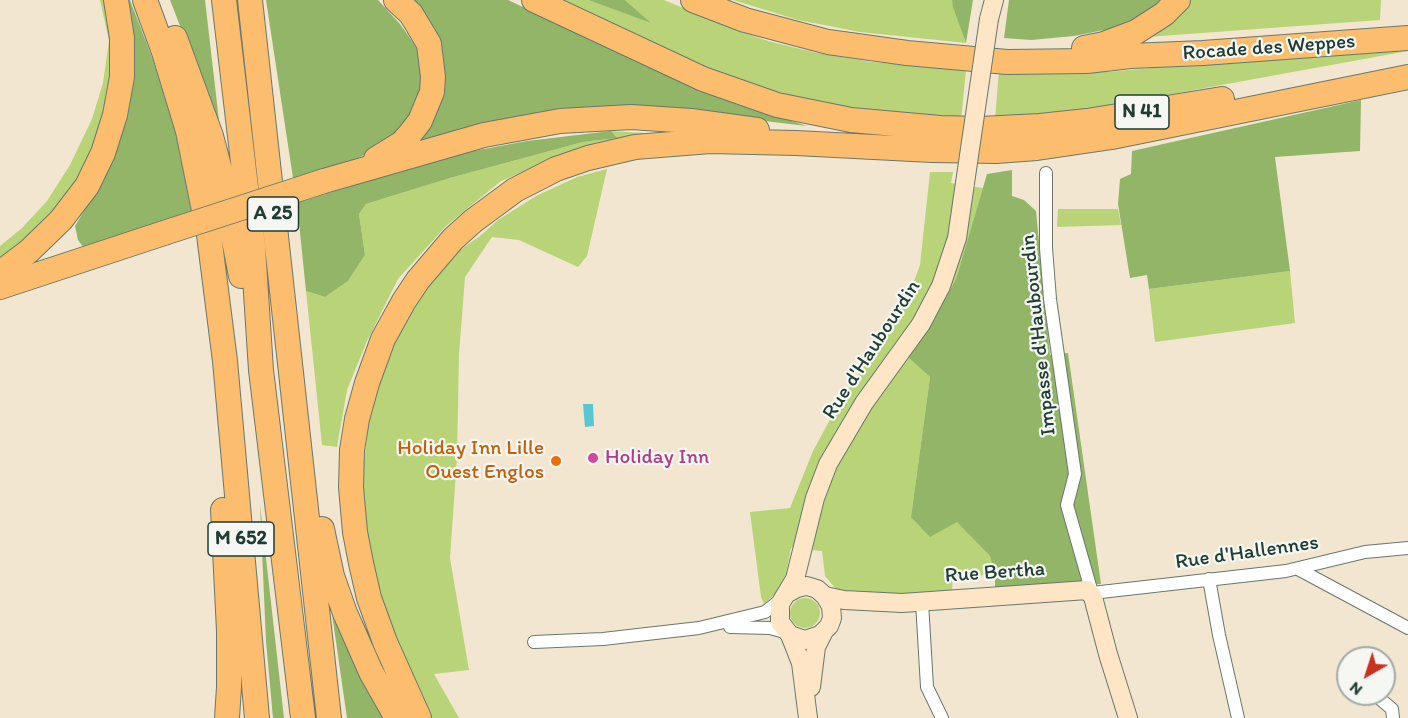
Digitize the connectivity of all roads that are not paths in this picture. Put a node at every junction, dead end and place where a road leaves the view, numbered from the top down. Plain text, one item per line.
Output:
1 (116, 0) edge
2 (145, 0) edge
3 (160, 0) edge
4 (224, 0) edge
5 (250, 0) edge
6 (396, 0) edge
7 (534, 0) edge
8 (693, 0) edge
9 (989, 0) edge
10 (994, 0) edge
11 (1179, 0) edge
12 (989, 19) junction
13 (1408, 38) edge
14 (965, 58) junction
15 (1408, 74) edge
16 (861, 146) junction
17 (1046, 172) dead end
18 (324, 181) junction
19 (273, 212) junction
20 (0, 273) edge
21 (0, 287) edge
22 (225, 361) junction
23 (261, 370) junction
24 (810, 525) junction
25 (1408, 548) edge
26 (1298, 569) junction
27 (1209, 579) junction
28 (821, 592) junction
29 (1092, 594) junction
30 (785, 595) junction
31 (922, 602) junction
32 (902, 603) junction
33 (699, 628) junction
34 (826, 628) junction
35 (1408, 628) edge
36 (789, 634) junction
37 (534, 642) dead end
38 (807, 716) edge
39 (227, 718) edge
40 (257, 718) edge
41 (303, 718) edge
42 (329, 718) edge
43 (397, 718) edge
44 (419, 718) edge
45 (942, 718) edge
46 (1128, 718) edge
47 (1238, 718) edge

1 - 20 highway
2 - 22 highway, M 652
3 - 23 highway
4 - 23 highway, A 25
5 - 19 highway, A 25
6 - 18 highway
7 - 15 highway, N 41
8 - 14 highway
9 - 12 main road, Rue d'Haubourdin
10 - 12 main road, Rue d'Haubourdin
11 - 14 highway
12 - 24 main road, Rue d'Haubourdin, bridge
13 - 14 highway, Rocade des Weppes
15 - 16 highway
16 - 18 highway
16 - 44 highway
17 - 29 street, Impasse d'Haubourdin
18 - 21 highway, bridge
19 - 42 highway, A 25
19 - 43 highway
22 - 39 highway
22 - 40 highway, M 652
23 - 41 highway, A 25
24 - 28 main road
24 - 30 main road
25 - 26 street, Rue d'Hallennes
26 - 27 street, Rue d'Hallennes
26 - 35 street
27 - 29 street, Rue d'Hallennes
27 - 47 street
28 - 30 main road
28 - 32 main road, Rue Bertha
28 - 34 main road
29 - 31 main road, Rue Bertha
29 - 46 main road
30 - 33 street
30 - 36 main road
31 - 32 main road, Rue Bertha
31 - 45 street
32 - 34 main road, Rue Bertha
33 - 36 street
33 - 37 street
34 - 36 main road
34 - 38 main road
36 - 38 main road

